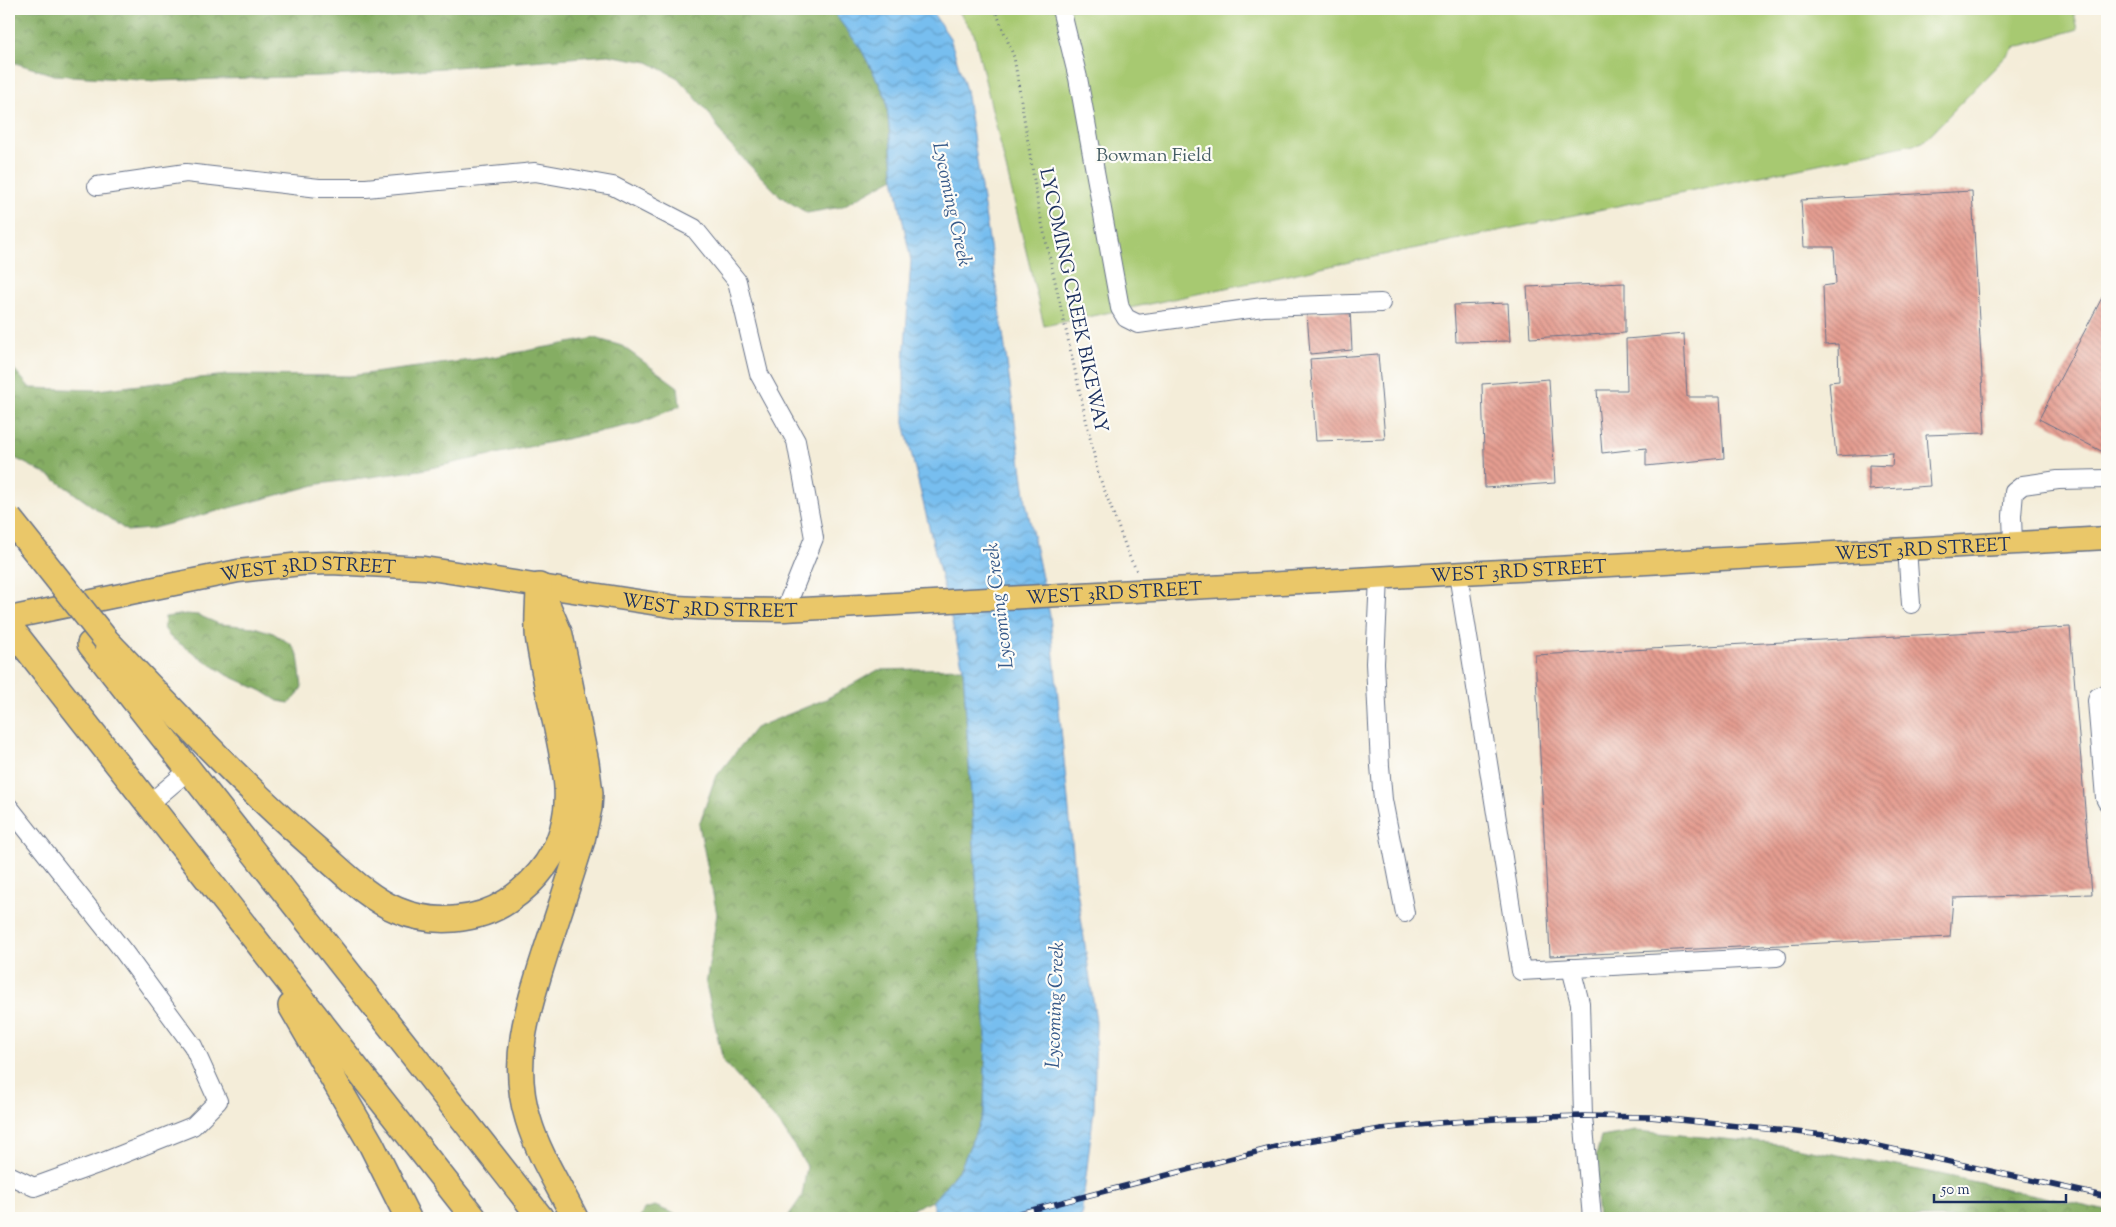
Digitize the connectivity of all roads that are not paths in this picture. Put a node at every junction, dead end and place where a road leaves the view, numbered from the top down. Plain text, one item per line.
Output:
1 (1061, 9) edge
2 (97, 186) dead end
3 (1381, 303) dead end
4 (2107, 479) edge
5 (9, 518) edge
6 (2107, 538) edge
7 (9, 540) edge
8 (2013, 543) junction
9 (1907, 549) junction
10 (1458, 574) junction
11 (1378, 578) junction
12 (538, 586) junction
13 (1911, 604) dead end
14 (785, 610) junction
15 (9, 618) edge
16 (9, 626) edge
17 (98, 642) junction
18 (2107, 693) edge
19 (189, 770) junction
20 (2107, 802) edge
21 (149, 804) junction
22 (9, 807) edge
23 (1405, 913) dead end
24 (246, 928) junction
25 (1777, 957) dead end
26 (1571, 968) junction
27 (9, 1175) edge
28 (408, 1218) edge
29 (474, 1218) edge
30 (541, 1218) edge
31 (575, 1218) edge
32 (1592, 1218) edge

1 - 3 lane
2 - 14 lane
4 - 8 lane
5 - 17 highway, bridge
6 - 8 main road, WEST 3RD STREET
7 - 17 highway
8 - 9 main road, WEST 3RD STREET
9 - 10 main road, WEST 3RD STREET
9 - 13 lane
10 - 11 main road, WEST 3RD STREET
10 - 26 lane
11 - 14 main road, WEST 3RD STREET
11 - 23 lane
12 - 14 main road, WEST 3RD STREET
12 - 15 main road, WEST 3RD STREET
12 - 17 highway
12 - 31 highway
16 - 21 highway
17 - 19 highway
18 - 20 lane
19 - 21 lane
19 - 30 highway
21 - 24 highway
22 - 27 lane
24 - 28 highway
24 - 29 highway
25 - 26 lane
26 - 32 lane

